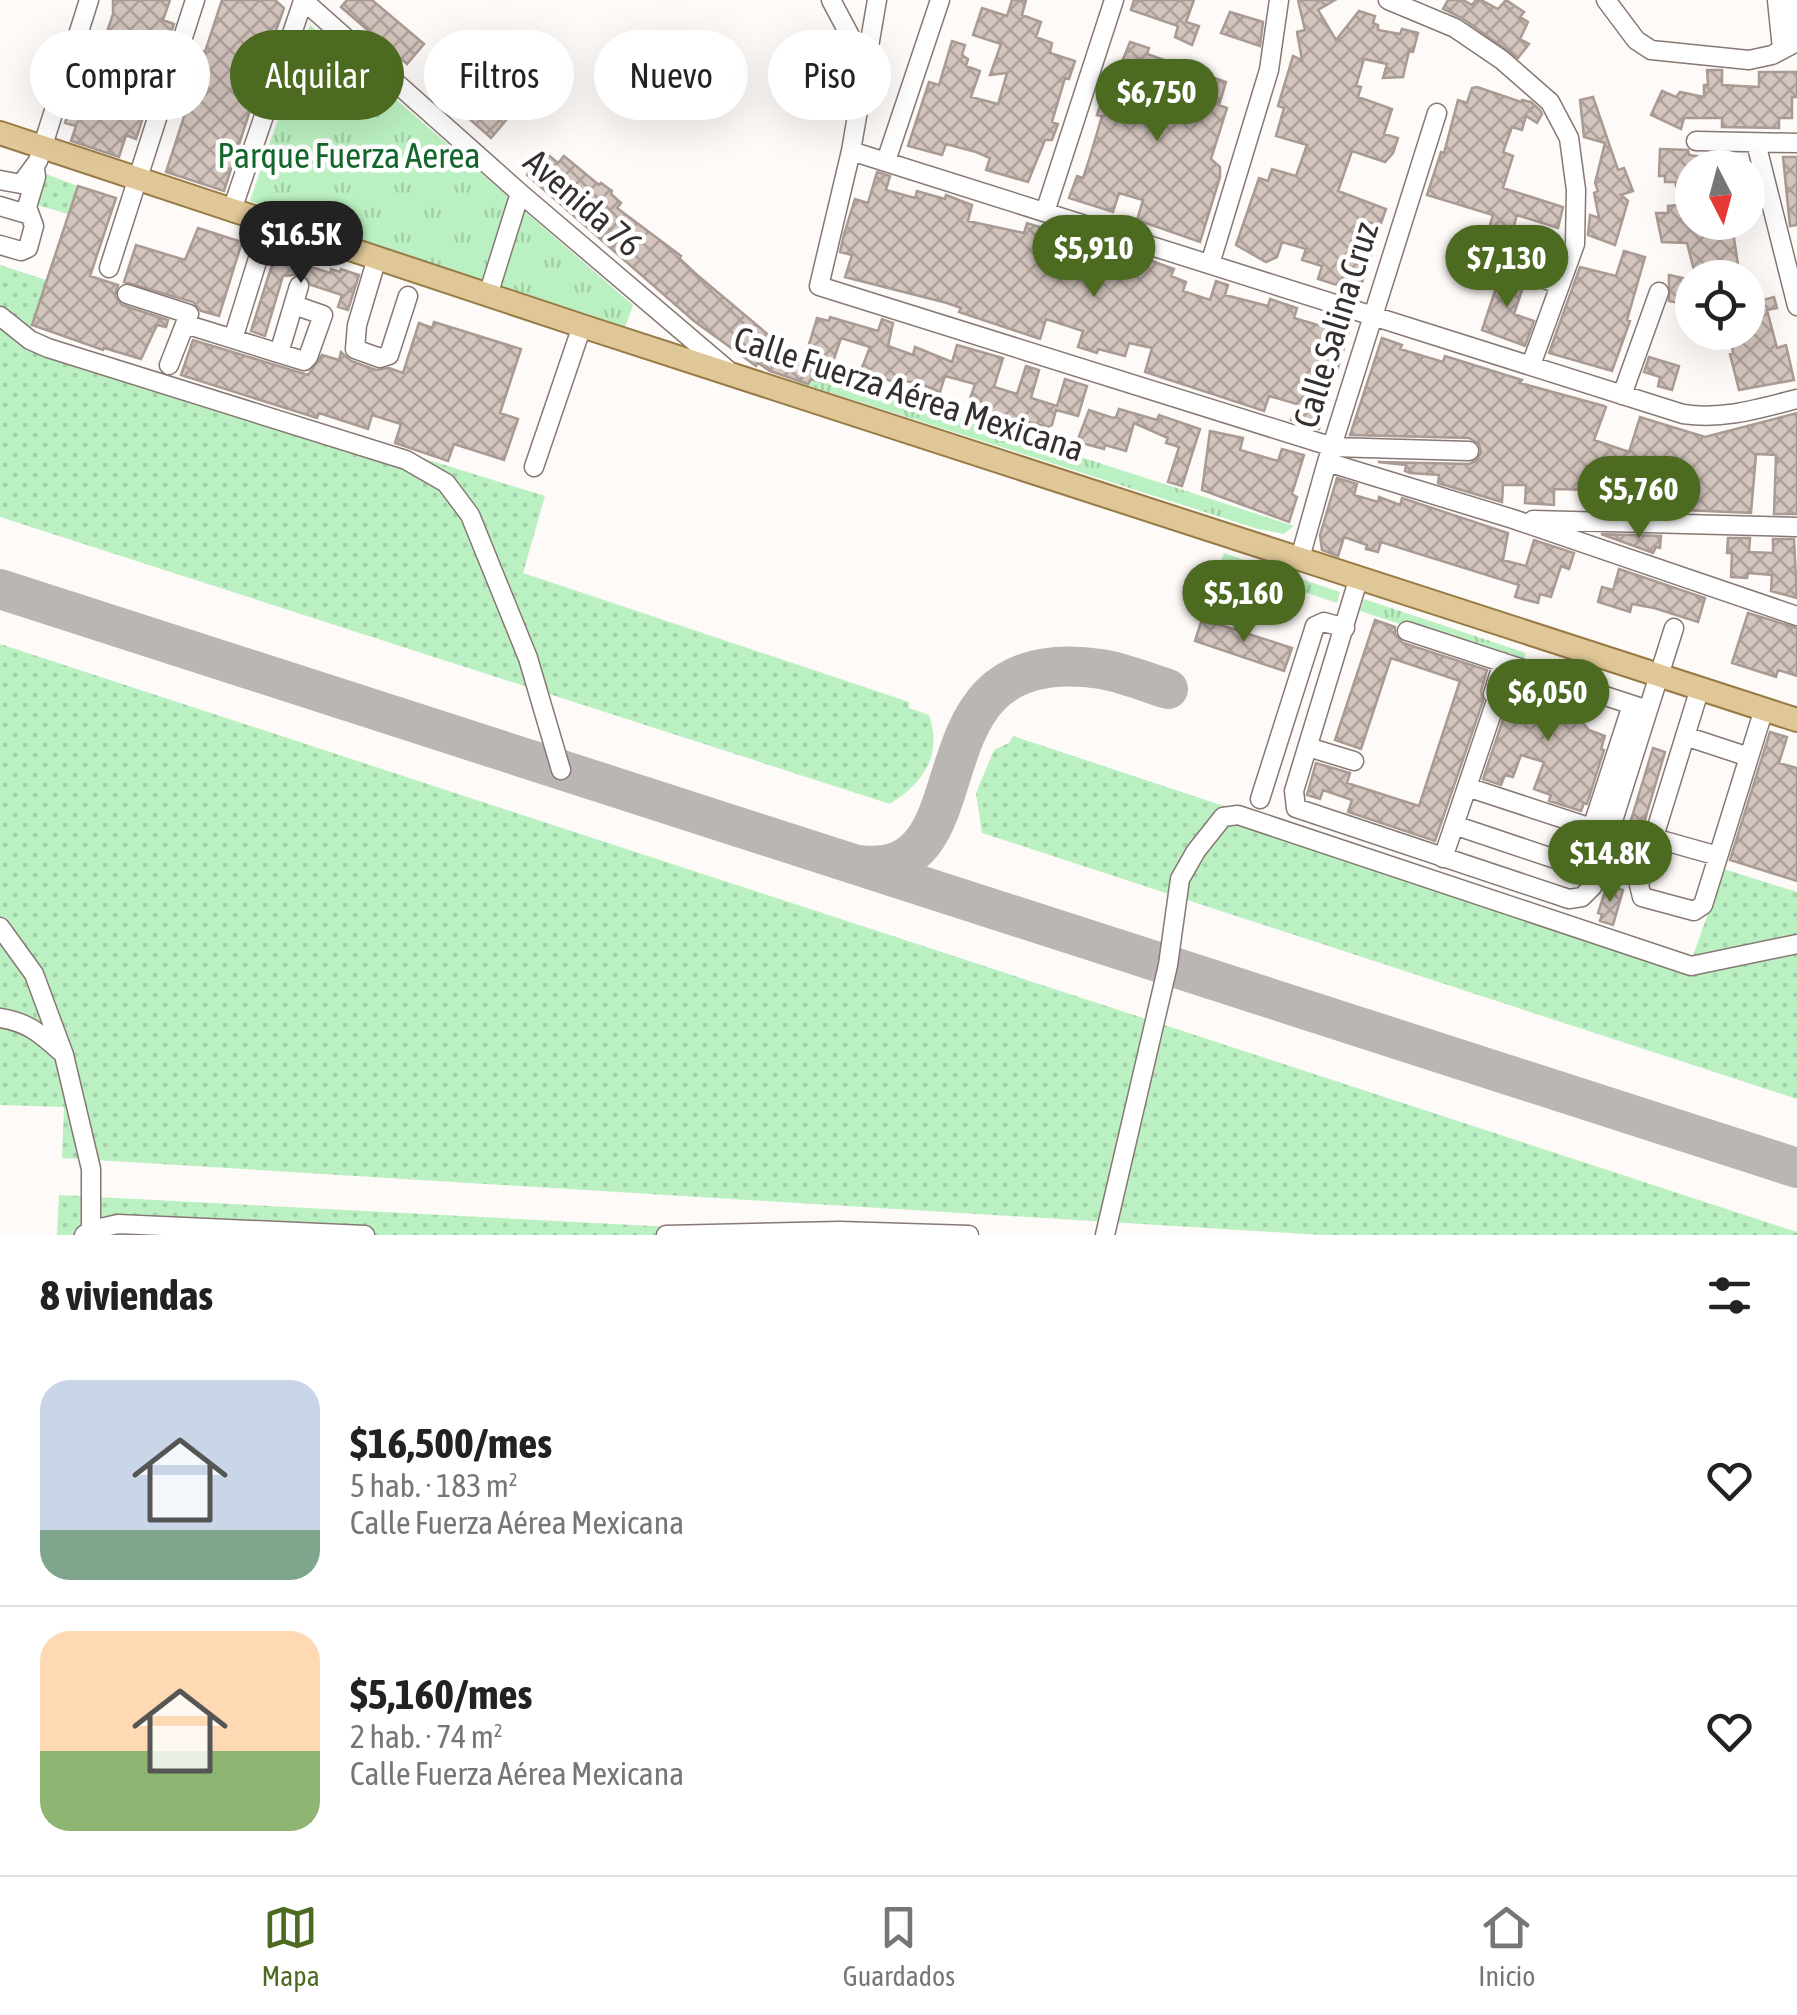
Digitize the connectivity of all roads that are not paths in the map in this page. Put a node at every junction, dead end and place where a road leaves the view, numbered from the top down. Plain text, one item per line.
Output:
1 (89, 0) edge
2 (195, 0) edge
3 (303, 0) edge
4 (831, 0) edge
5 (877, 0) edge
6 (940, 0) edge
7 (1114, 0) edge
8 (1388, 0) edge
9 (1606, 0) edge
10 (1777, 0) edge
11 (1792, 0) edge
12 (1279, 2) edge
13 (847, 30) edge
14 (871, 30) edge
15 (1782, 50) junction
16 (1437, 113) dead end
17 (856, 120) edge
18 (0, 133) edge
19 (1696, 140) dead end
20 (1756, 143) junction
21 (1797, 143) edge
22 (851, 151) junction
23 (39, 157) junction
24 (886, 161) junction
25 (136, 178) junction
26 (0, 180) edge
27 (520, 192) junction
28 (0, 206) edge
29 (232, 210) junction
30 (1045, 212) junction
31 (30, 215) junction
32 (1526, 240) dead end
33 (0, 245) edge
34 (260, 252) dead end
35 (377, 258) junction
36 (1210, 264) junction
37 (109, 268) dead end
38 (1792, 272) edge
39 (1560, 285) junction
40 (299, 286) dead end
41 (1659, 292) dead end
42 (127, 294) dead end
43 (488, 295) junction
44 (408, 296) dead end
45 (294, 305) junction
46 (1797, 306) edge
47 (323, 315) junction
48 (1373, 315) junction
49 (0, 316) edge
50 (185, 324) junction
51 (356, 326) junction
52 (582, 326) junction
53 (233, 339) junction
54 (279, 353) junction
55 (169, 364) dead end
56 (1531, 364) junction
57 (732, 373) junction
58 (1622, 395) junction
59 (1797, 399) edge
60 (1469, 451) dead end
61 (1330, 455) junction
62 (534, 467) dead end
63 (1513, 519) junction
64 (1797, 527) edge
65 (1300, 558) junction
66 (1359, 577) junction
67 (1797, 616) edge
68 (1345, 628) junction
69 (1674, 628) dead end
70 (1407, 631) dead end
71 (1503, 662) junction
72 (1660, 675) junction
73 (1700, 688) junction
74 (1640, 708) junction
75 (1764, 709) junction
76 (1797, 720) edge
77 (1685, 736) junction
78 (1308, 747) junction
79 (1749, 757) junction
80 (1354, 761) dead end
81 (561, 770) dead end
82 (1467, 787) junction
83 (1260, 798) dead end
84 (1456, 815) junction
85 (1601, 831) junction
86 (1654, 838) junction
87 (1718, 856) junction
88 (1443, 858) junction
89 (1596, 873) junction
90 (0, 927) edge
91 (1797, 944) edge
92 (0, 1018) edge
93 (64, 1055) junction
94 (88, 1233) edge
95 (365, 1235) edge
96 (666, 1235) edge
97 (969, 1235) edge
98 (1104, 1235) edge

1 - 23 street
2 - 25 street
3 - 27 street, Avenida 76
3 - 29 street
4 - 13 street
5 - 14 street
6 - 24 street
7 - 30 street
8 - 39 street
9 - 15 street
10 - 15 street
11 - 15 street
12 - 36 street
16 - 48 street, Calle Salina Cruz
17 - 22 street
18 - 23 main road, Calle Fuerza Aérea Mexicana
19 - 20 street
20 - 21 street
20 - 38 street
22 - 24 street
22 - 61 street
23 - 25 main road, Calle Fuerza Aérea Mexicana
23 - 26 street
23 - 31 street
24 - 30 street
25 - 29 main road, Calle Fuerza Aérea Mexicana
25 - 37 street
27 - 43 street
27 - 57 street, Avenida 76
28 - 31 street
29 - 35 main road, Calle Fuerza Aérea Mexicana
30 - 36 street
31 - 33 street
32 - 39 street
34 - 53 street
35 - 43 main road, Calle Fuerza Aérea Mexicana
35 - 51 street
36 - 48 street
38 - 46 street
39 - 56 street
40 - 45 street
41 - 58 street
42 - 50 street
43 - 52 main road, Calle Fuerza Aérea Mexicana
44 - 51 street
45 - 47 street
45 - 54 street
47 - 51 street
47 - 54 street
48 - 56 street
48 - 61 street, Calle Salina Cruz
49 - 81 street
50 - 53 street
50 - 55 street
52 - 57 main road, Calle Fuerza Aérea Mexicana
52 - 62 street
53 - 54 street
56 - 58 street
57 - 65 main road, Calle Fuerza Aérea Mexicana
58 - 59 street
60 - 61 street
61 - 63 street
61 - 65 street, Calle Salina Cruz
63 - 64 street
63 - 67 street
65 - 66 main road, Calle Fuerza Aérea Mexicana
66 - 68 street
66 - 72 main road, Calle Fuerza Aérea Mexicana
68 - 78 street
68 - 83 street
69 - 72 street
70 - 71 street
71 - 74 street
71 - 82 street
72 - 73 main road, Calle Fuerza Aérea Mexicana
72 - 74 street
73 - 75 main road, Calle Fuerza Aérea Mexicana
73 - 77 street
74 - 85 street
75 - 76 main road, Calle Fuerza Aérea Mexicana
75 - 79 street
77 - 79 street
77 - 86 street
78 - 80 street
78 - 88 street
79 - 87 street
82 - 84 street
82 - 85 street
84 - 88 street
84 - 89 street
85 - 89 street
86 - 87 street
86 - 87 street
88 - 89 street
90 - 93 street
91 - 98 street
92 - 93 street
93 - 94 street
94 - 95 street
96 - 97 street

